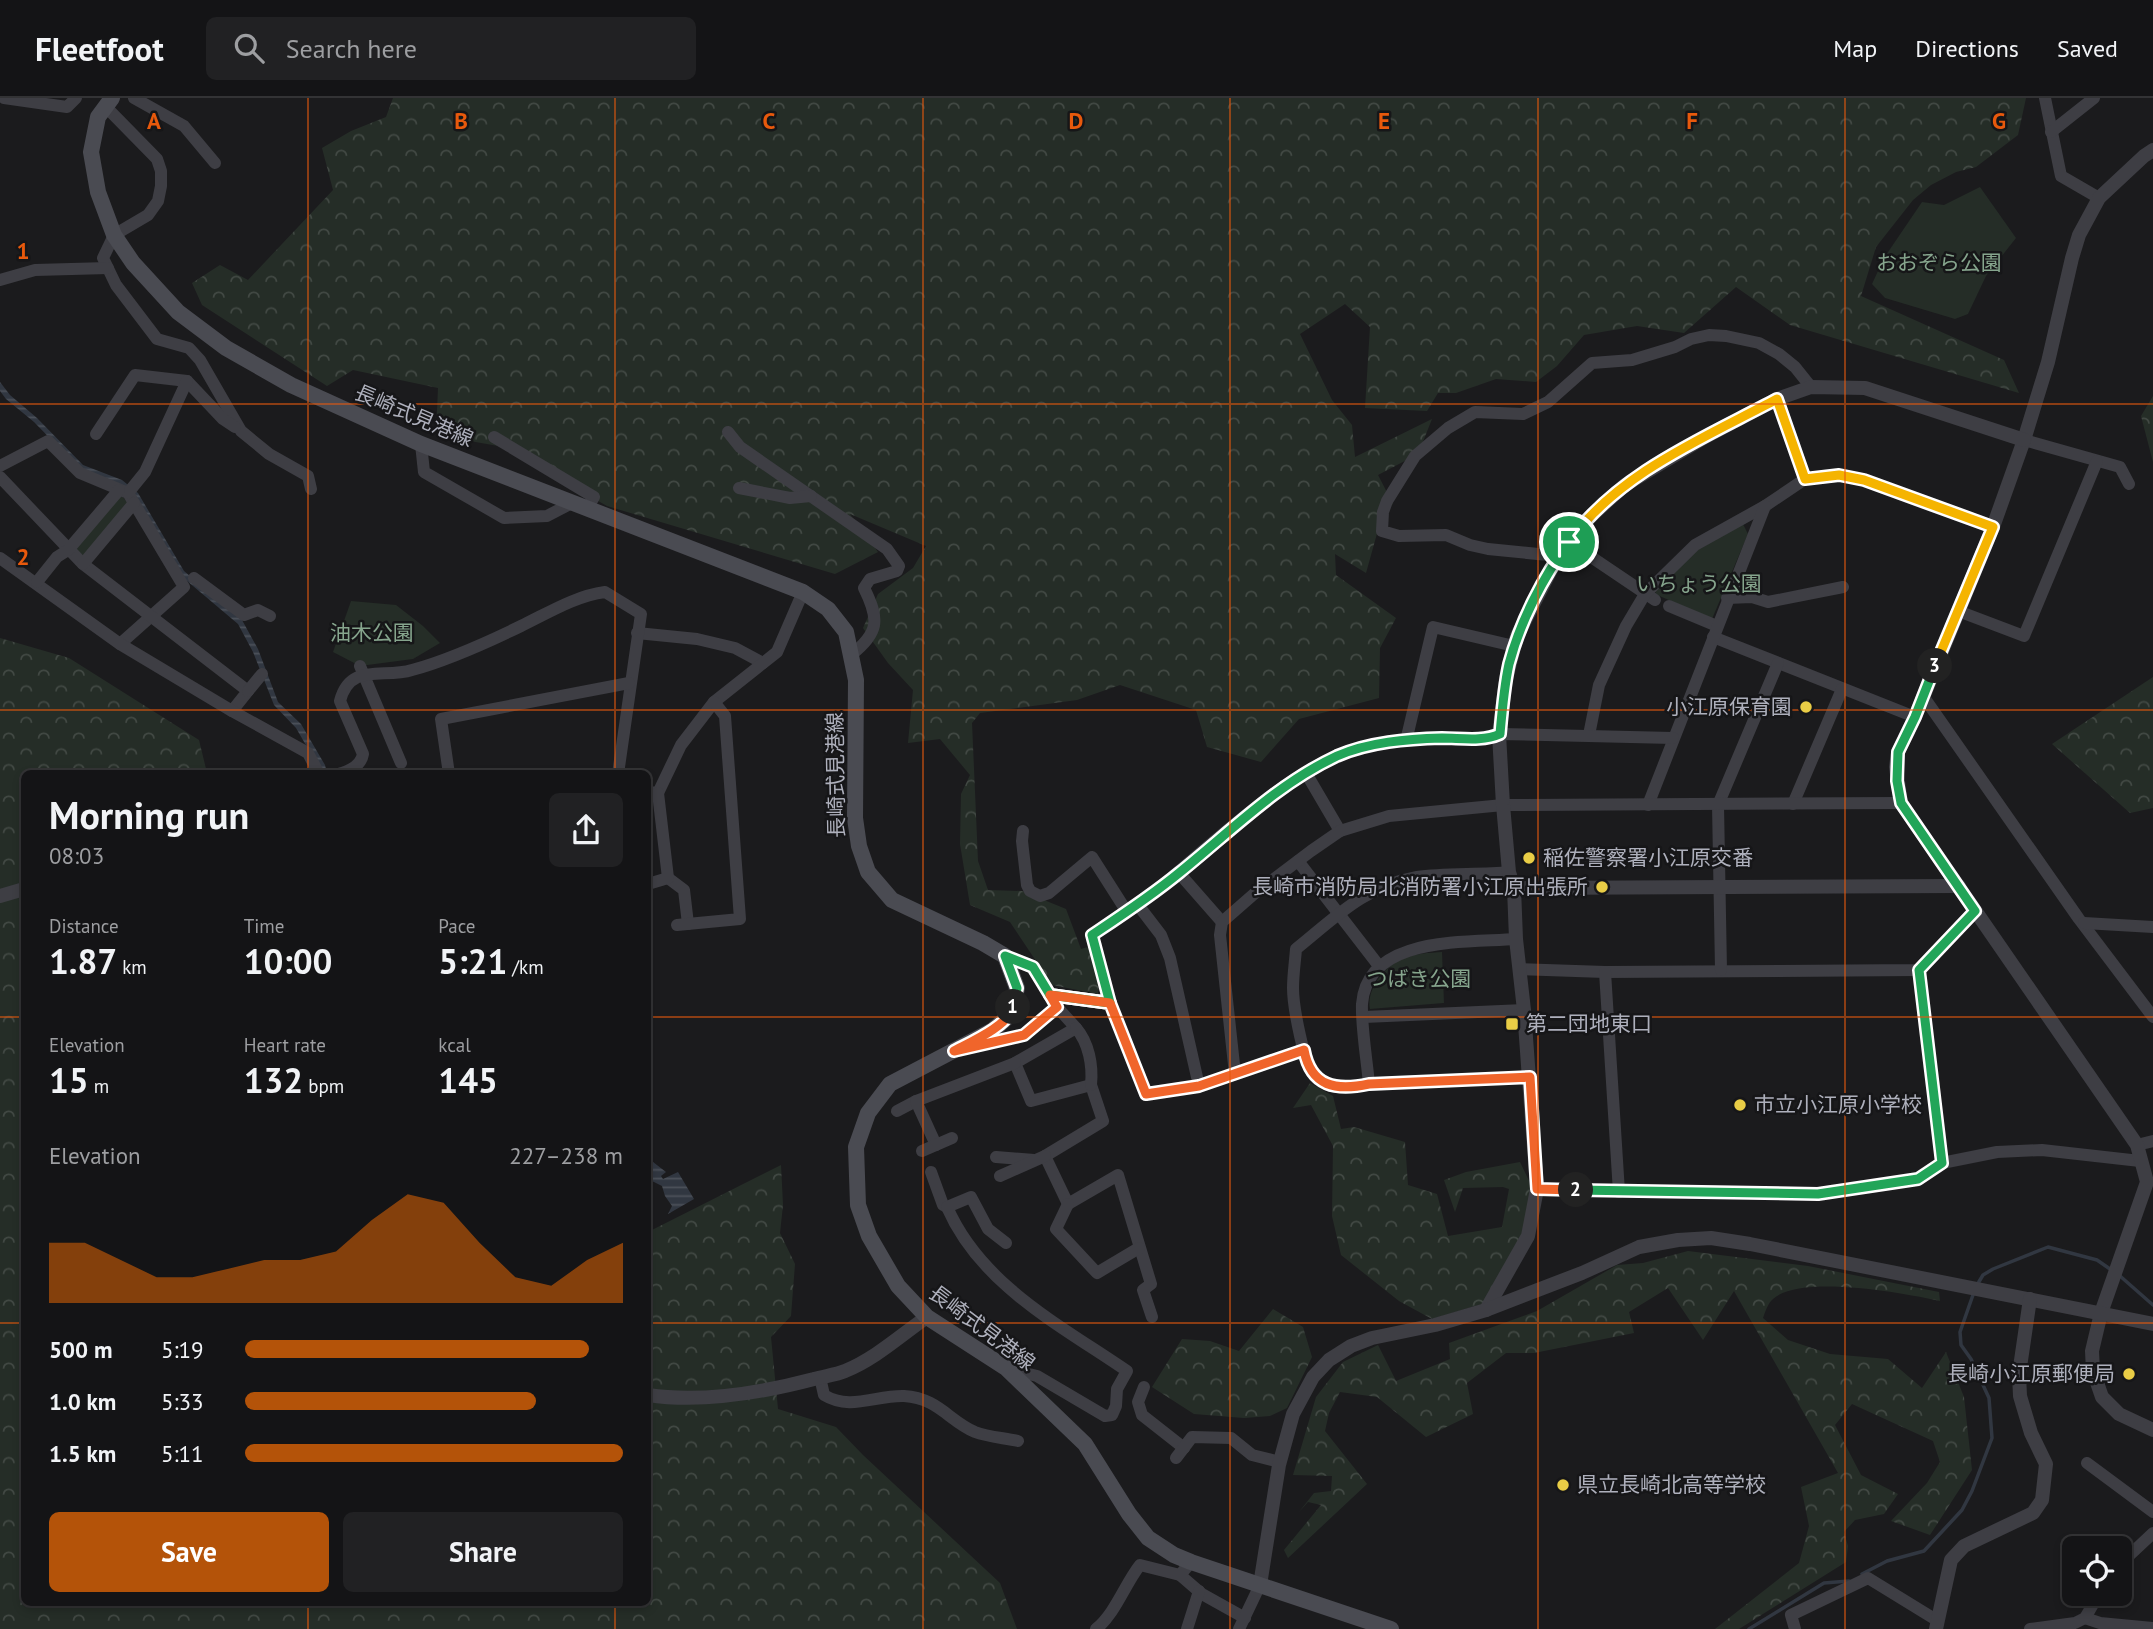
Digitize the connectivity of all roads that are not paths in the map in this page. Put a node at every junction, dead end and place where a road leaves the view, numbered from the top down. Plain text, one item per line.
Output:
1 (4, 98) edge
2 (76, 98) edge
3 (134, 98) edge
4 (2045, 98) edge
5 (2094, 98) edge
6 (109, 103) edge
7 (2051, 132) junction
8 (2153, 150) edge
9 (215, 163) dead end
10 (2099, 198) junction
11 (114, 235) junction
12 (108, 268) junction
13 (0, 280) edge
14 (187, 381) junction
15 (1811, 387) junction
16 (1777, 399) junction
17 (241, 432) junction
18 (728, 432) dead end
19 (96, 434) dead end
20 (494, 437) dead end
21 (2024, 440) junction
22 (421, 444) junction
23 (2097, 461) junction
24 (0, 466) edge
25 (0, 477) edge
26 (1805, 479) junction
27 (2129, 484) dead end
28 (739, 488) dead end
29 (312, 489) dead end
30 (127, 495) junction
31 (811, 496) junction
32 (580, 506) junction
33 (1765, 506) junction
34 (1993, 527) junction
35 (1569, 542) junction
36 (68, 550) junction
37 (1558, 556) junction
38 (0, 558) edge
39 (83, 564) junction
40 (37, 582) junction
41 (184, 587) junction
42 (1843, 587) dead end
43 (803, 593) junction
44 (1650, 597) junction
45 (1727, 598) junction
46 (1669, 606) dead end
47 (1958, 611) junction
48 (153, 615) junction
49 (270, 616) dead end
50 (1715, 632) junction
51 (638, 634) junction
52 (120, 644) junction
53 (1514, 646) junction
54 (851, 655) junction
55 (764, 663) junction
56 (1778, 663) junction
57 (361, 670) junction
58 (262, 674) dead end
59 (629, 683) junction
60 (1842, 689) junction
61 (248, 691) junction
62 (1923, 696) junction
63 (713, 702) junction
64 (232, 711) junction
65 (1915, 717) junction
66 (1500, 734) junction
67 (1588, 735) junction
68 (1673, 738) junction
69 (1406, 741) junction
70 (401, 763) dead end
71 (317, 770) edge
72 (348, 770) edge
73 (448, 770) edge
74 (618, 770) edge
75 (1306, 773) junction
76 (653, 792) edge
77 (1901, 803) junction
78 (1793, 804) junction
79 (1503, 805) junction
80 (1648, 805) junction
81 (1718, 805) junction
82 (1023, 831) dead end
83 (1340, 831) junction
84 (1298, 861) junction
85 (1509, 872) junction
86 (1180, 873) junction
87 (667, 877) junction
88 (651, 883) edge
89 (1719, 886) junction
90 (1959, 886) junction
91 (1514, 888) junction
92 (21, 890) edge
93 (0, 896) edge
94 (1132, 909) junction
95 (1975, 911) junction
96 (1338, 912) junction
97 (1222, 922) junction
98 (2084, 923) junction
99 (2153, 926) edge
100 (1516, 939) junction
101 (1005, 956) junction
102 (1379, 966) junction
103 (1520, 969) junction
104 (1721, 970) junction
105 (1919, 970) junction
106 (1605, 972) junction
107 (1050, 995) junction
108 (1110, 1003) junction
109 (1057, 1007) junction
110 (1524, 1010) junction
111 (1364, 1017) junction
112 (2153, 1017) edge
113 (1076, 1028) junction
114 (1304, 1050) junction
115 (954, 1051) junction
116 (1015, 1063) junction
117 (1235, 1074) junction
118 (1530, 1077) junction
119 (1369, 1084) junction
120 (1091, 1085) junction
121 (1199, 1086) junction
122 (916, 1101) junction
123 (897, 1111) dead end
124 (953, 1138) dead end
125 (2153, 1142) edge
126 (936, 1145) junction
127 (2137, 1145) junction
128 (922, 1151) dead end
129 (996, 1157) dead end
130 (1040, 1158) junction
131 (2140, 1161) junction
132 (1942, 1163) junction
133 (931, 1172) dead end
134 (1000, 1176) dead end
135 (2150, 1179) edge
136 (1537, 1189) junction
137 (1619, 1192) junction
138 (1068, 1204) junction
139 (947, 1207) junction
140 (1006, 1243) dead end
141 (1139, 1248) junction
142 (2029, 1299) junction
143 (1486, 1310) junction
144 (2101, 1313) junction
145 (927, 1317) junction
146 (1153, 1317) dead end
147 (2153, 1324) edge
148 (1006, 1368) junction
149 (820, 1377) junction
150 (1144, 1387) dead end
151 (651, 1395) edge
152 (2153, 1430) edge
153 (1018, 1441) dead end
154 (1279, 1462) junction
155 (2087, 1463) dead end
156 (2153, 1512) edge
157 (2153, 1533) edge
158 (2132, 1553) edge
159 (1191, 1562) junction
160 (1180, 1575) junction
161 (1260, 1584) junction
162 (1199, 1591) junction
163 (2092, 1606) edge
164 (2085, 1618) junction
165 (1242, 1623) edge
166 (1937, 1625) edge
167 (2153, 1628) edge
168 (1096, 1629) edge
169 (1187, 1629) edge
170 (1391, 1629) edge
171 (1795, 1629) edge
172 (2030, 1629) edge

1 - 2 street
3 - 9 street
4 - 7 street
5 - 7 street
6 - 11 main road, 長崎式見港線
6 - 11 street
7 - 10 street
8 - 10 street
10 - 21 street
11 - 12 street
11 - 22 main road, 長崎式見港線
12 - 13 street
12 - 17 street
14 - 17 street
14 - 19 street
14 - 30 street
15 - 16 street
15 - 21 street
15 - 37 street
16 - 26 street
16 - 35 street
17 - 29 street
18 - 31 street
20 - 32 street
21 - 23 street
21 - 34 street
22 - 32 main road, 長崎式見港線
22 - 32 street
23 - 27 street
23 - 47 street
24 - 30 street
25 - 36 street
26 - 33 street
26 - 34 street
28 - 31 street
30 - 36 street
30 - 39 street
30 - 41 street
31 - 54 street
32 - 43 main road, 長崎式見港線
33 - 44 street
33 - 45 street
34 - 47 street
35 - 37 street
35 - 44 street
36 - 39 street
36 - 40 street
37 - 53 street
38 - 40 street
39 - 48 street
40 - 52 street
41 - 48 street
41 - 49 street
42 - 45 street
43 - 54 main road, 長崎式見港線
43 - 55 street
44 - 67 street
45 - 50 street
46 - 50 street
47 - 62 street
48 - 52 street
48 - 61 street
50 - 56 street
50 - 68 street
51 - 55 street
51 - 57 street
51 - 59 street
52 - 64 street
53 - 66 street
53 - 69 street
54 - 101 main road, 長崎式見港線
55 - 63 street
56 - 60 street
56 - 81 street
57 - 70 street
57 - 72 street
58 - 61 street
59 - 73 street
59 - 74 street
60 - 65 street
60 - 78 street
61 - 64 street
62 - 65 street
62 - 98 street
63 - 76 street
63 - 87 street
64 - 71 street
65 - 77 street
66 - 67 street
66 - 69 street
66 - 79 street
67 - 68 street
68 - 80 street
69 - 75 street
75 - 83 street
75 - 86 street
76 - 87 street
77 - 78 street
77 - 90 street
78 - 81 street
79 - 80 street
79 - 83 street
79 - 85 street
80 - 81 street
81 - 89 street
82 - 94 street
83 - 84 street
84 - 96 street
84 - 97 street
85 - 91 street
85 - 96 street
86 - 94 street
86 - 97 street
87 - 88 street
89 - 90 street
89 - 91 street
89 - 104 street
90 - 95 street
91 - 100 street
92 - 93 street
94 - 108 street
94 - 121 street
95 - 105 street
95 - 127 street
96 - 102 street
96 - 114 street
97 - 117 street
98 - 99 street
98 - 112 street
100 - 102 street
100 - 103 street
101 - 107 street
101 - 115 main road, 長崎式見港線
102 - 111 street
103 - 106 street
103 - 110 street
104 - 105 street
104 - 106 street
105 - 132 street
106 - 137 street
107 - 108 street
107 - 109 street
108 - 121 street
109 - 113 street
109 - 115 street
110 - 111 street
110 - 118 street
111 - 119 street
113 - 116 street
113 - 120 street
114 - 117 street
114 - 119 street
115 - 145 main road, 長崎式見港線
116 - 120 street
116 - 122 street
117 - 121 street
118 - 119 street
118 - 136 street
120 - 130 street
122 - 123 street
122 - 126 street
124 - 126 street
125 - 127 street
126 - 128 street
127 - 131 street
129 - 130 street
130 - 134 street
130 - 138 street
131 - 132 street
131 - 135 street
132 - 137 street
133 - 139 street
135 - 144 street
136 - 137 street
136 - 143 street
138 - 141 street
138 - 141 street
139 - 140 street
139 - 148 street
141 - 146 street
142 - 143 street
142 - 144 street
142 - 166 street
143 - 154 street
144 - 147 street
144 - 152 street
145 - 148 main road, 長崎式見港線
145 - 149 street
148 - 159 main road, 長崎式見港線
149 - 151 street
149 - 153 street
150 - 154 street
154 - 161 street
155 - 156 street
157 - 158 street
159 - 160 street
159 - 161 main road, 長崎式見港線
160 - 162 street
160 - 168 street
161 - 165 street
161 - 170 main road, 長崎式見港線
162 - 165 street
162 - 169 street
163 - 164 street
164 - 167 street
164 - 172 street
166 - 171 street

